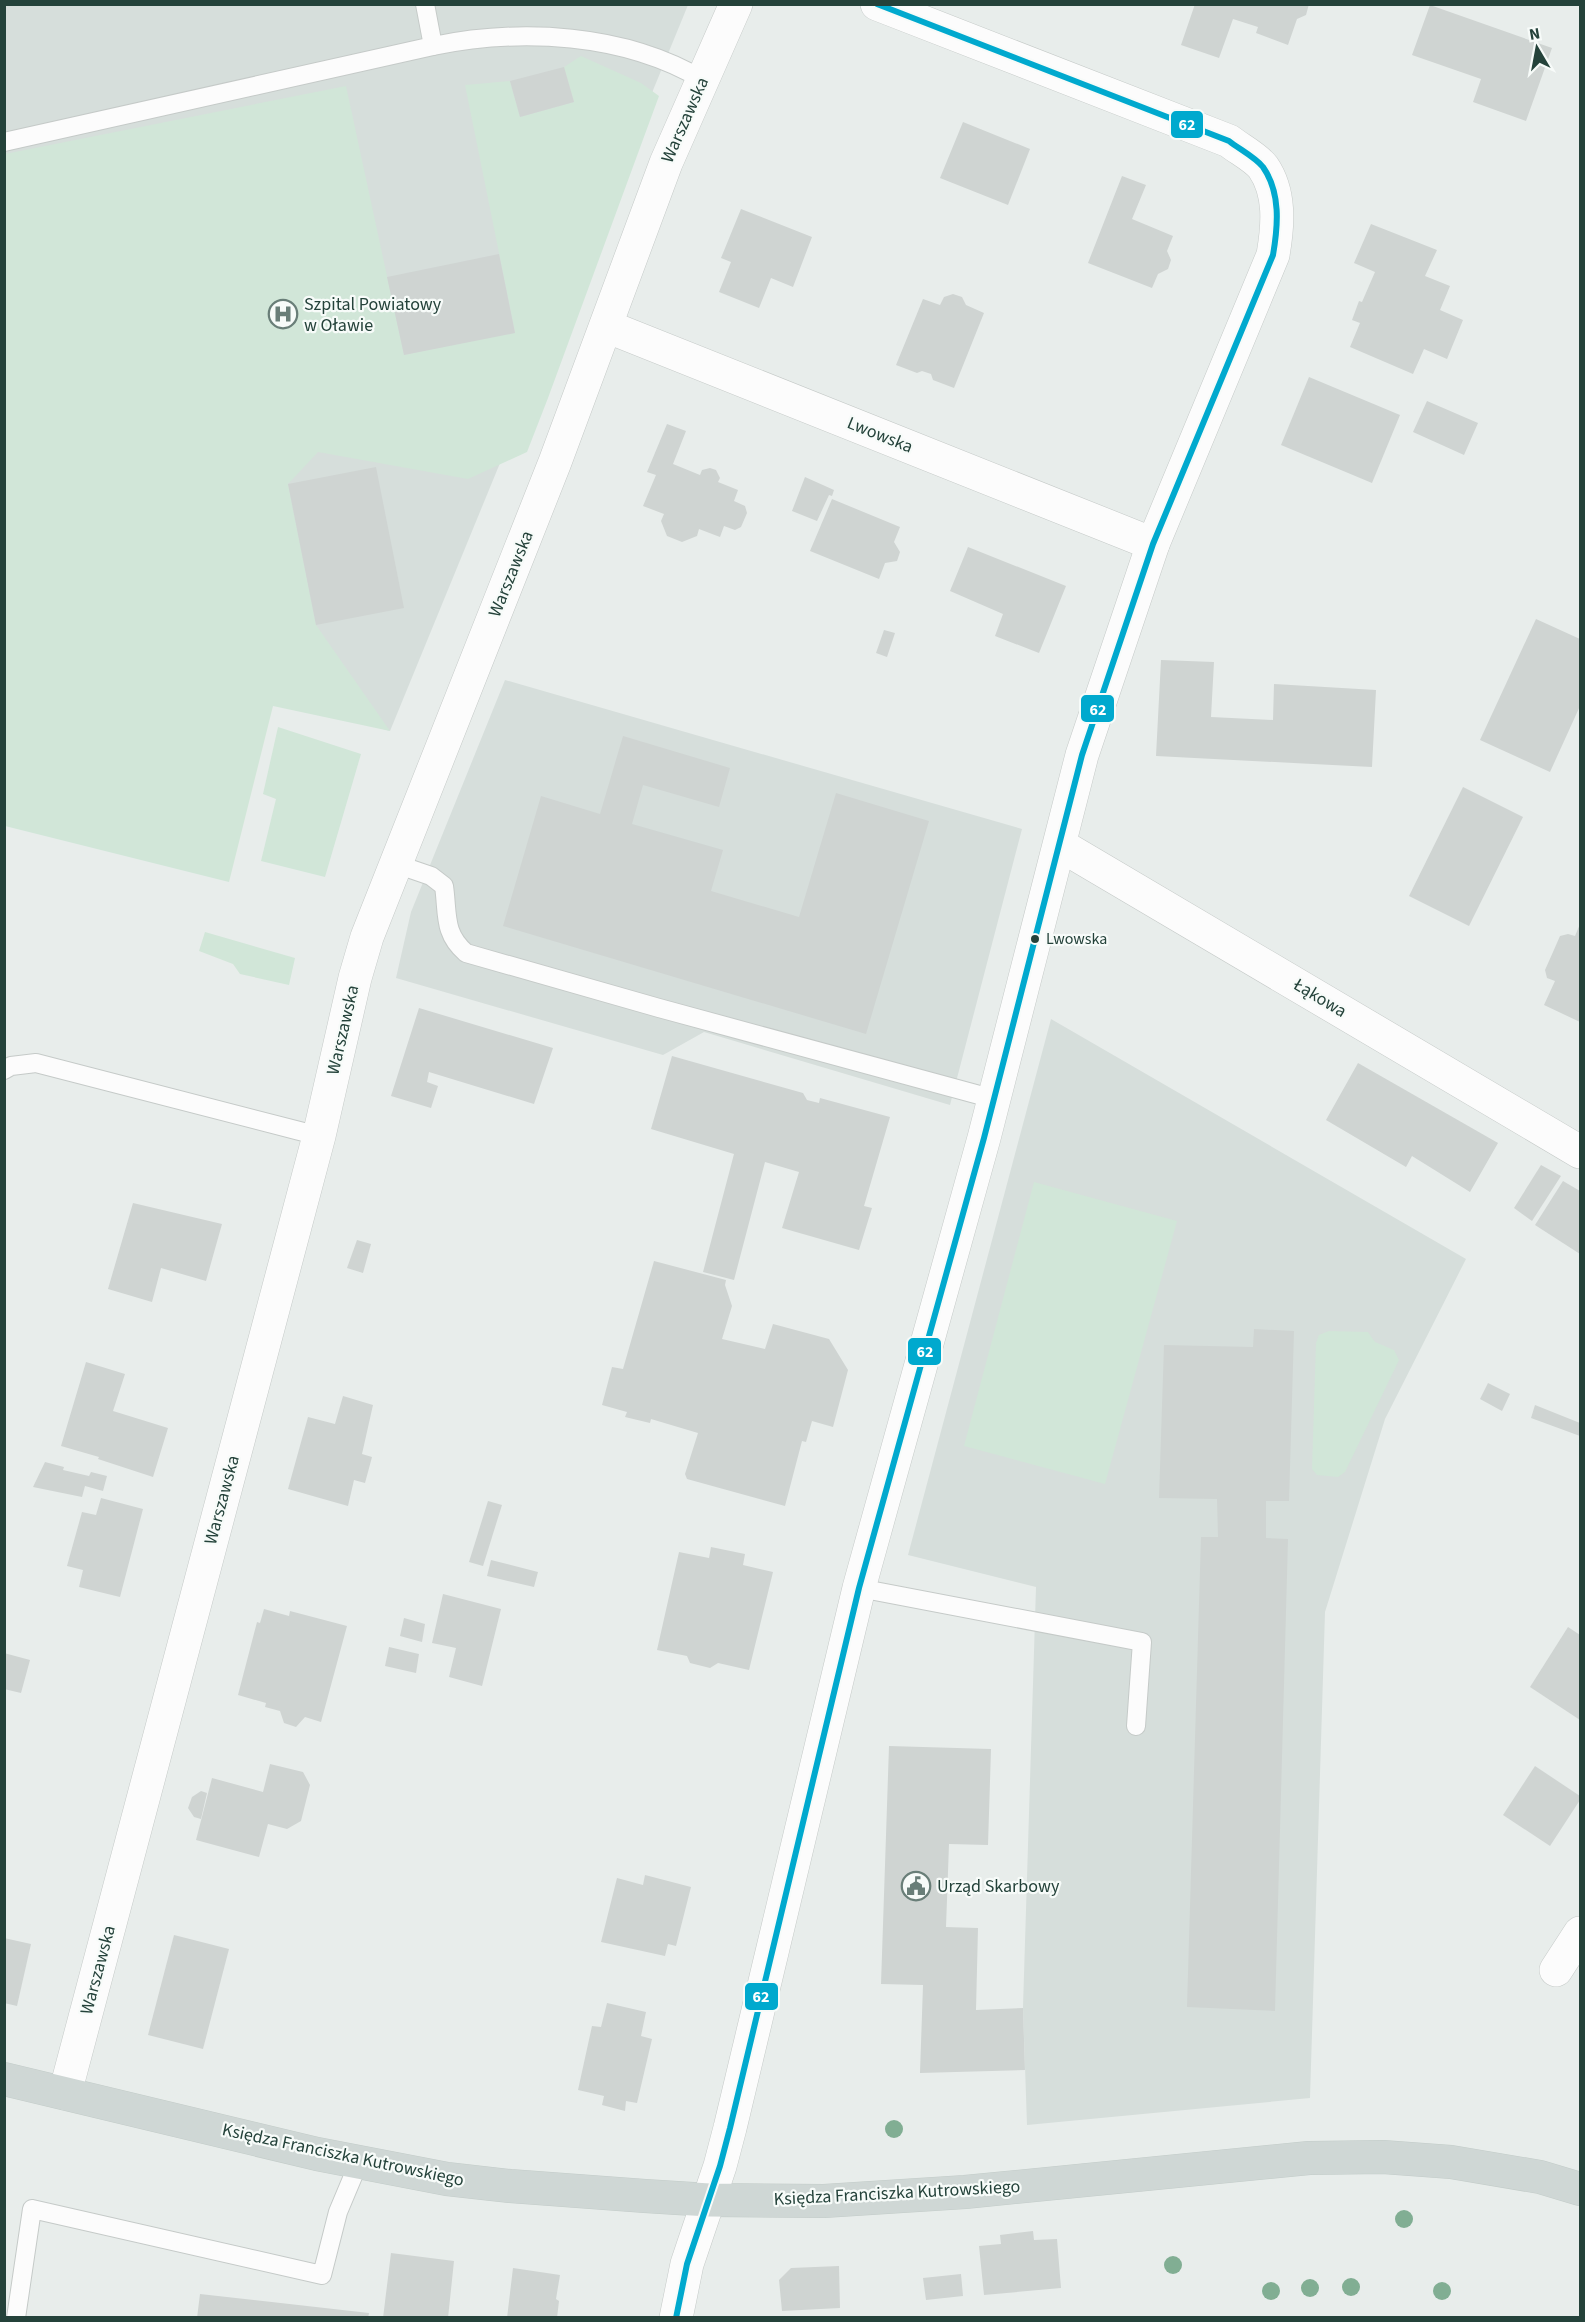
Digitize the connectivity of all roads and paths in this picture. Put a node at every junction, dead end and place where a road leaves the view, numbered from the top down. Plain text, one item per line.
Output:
1 (425, 4) edge
2 (736, 4) edge
3 (878, 4) edge
4 (432, 46) junction
5 (703, 80) junction
6 (4, 142) edge
7 (606, 326) junction
8 (1153, 544) junction
9 (1060, 845) junction
10 (396, 864) junction
11 (4, 1070) edge
12 (994, 1099) junction
13 (319, 1136) junction
14 (1581, 1152) edge
15 (859, 1588) junction
16 (1136, 1726) dead end
17 (1581, 1933) edge
18 (1556, 1970) dead end
19 (4, 2079) edge
20 (65, 2093) junction
21 (359, 2162) junction
22 (1581, 2189) edge
23 (709, 2200) junction
24 (16, 2318) edge
25 (676, 2318) edge

1 - 4 lane
2 - 5 street, Warszawska
3 - 8 street
4 - 5 lane
4 - 6 lane
5 - 7 street, Warszawska
7 - 8 street, Lwowska
7 - 10 street, Warszawska
8 - 9 street
9 - 12 street
9 - 14 street, Łąkowa
10 - 12 lane
10 - 13 street, Warszawska
11 - 13 lane
12 - 15 street
13 - 20 street, Warszawska
15 - 16 lane
15 - 23 street
17 - 18 street
19 - 20 main road, Księdza Franciszka Kutrowskiego
20 - 21 main road, Księdza Franciszka Kutrowskiego
21 - 23 main road, Księdza Franciszka Kutrowskiego
21 - 24 lane
22 - 23 main road, Księdza Franciszka Kutrowskiego
23 - 25 street

